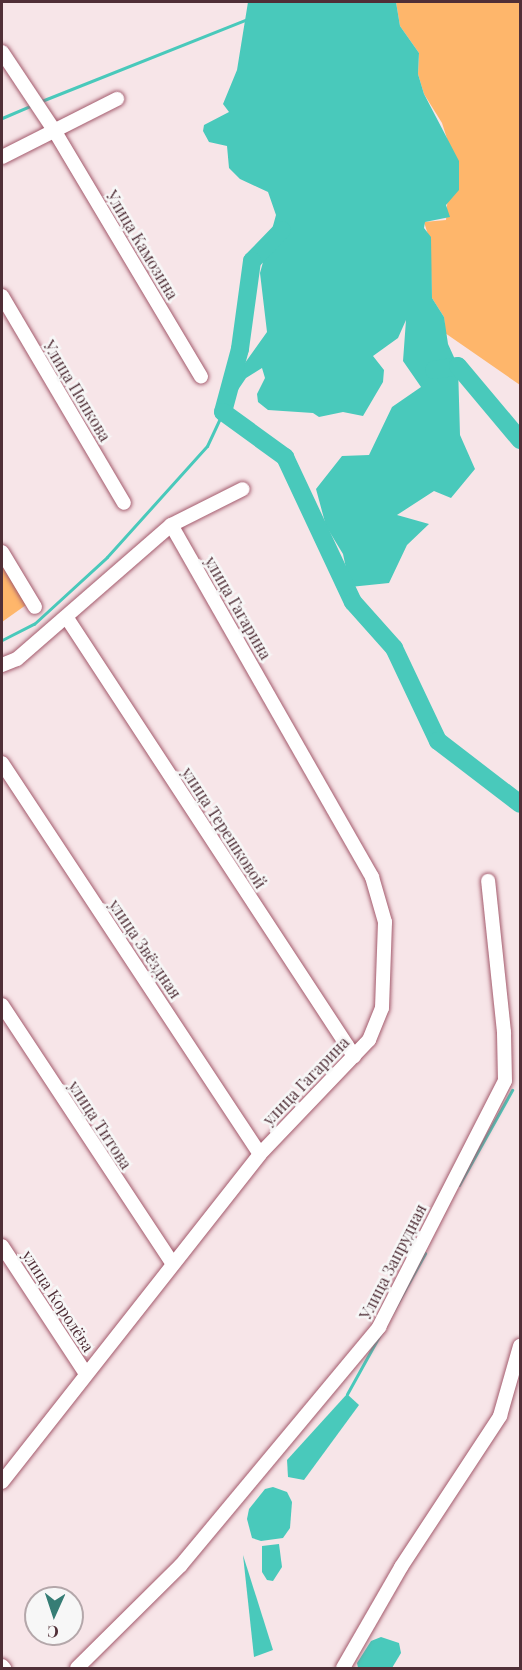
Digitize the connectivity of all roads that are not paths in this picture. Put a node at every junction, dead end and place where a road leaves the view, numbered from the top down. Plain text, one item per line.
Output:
1 (2, 52) edge
2 (117, 99) dead end
3 (54, 130) junction
4 (2, 157) edge
5 (2, 296) edge
6 (201, 376) dead end
7 (243, 489) dead end
8 (124, 503) dead end
9 (171, 525) junction
10 (2, 552) edge
11 (35, 607) dead end
12 (67, 618) junction
13 (2, 665) edge
14 (2, 763) edge
15 (488, 881) dead end
16 (2, 1005) edge
17 (354, 1056) junction
18 (260, 1154) junction
19 (2, 1246) edge
20 (172, 1263) junction
21 (520, 1346) edge
22 (86, 1374) junction
23 (2, 1482) edge
24 (77, 1668) edge
25 (343, 1668) edge

1 - 3 street, Улица Камозина
2 - 3 street
3 - 4 street
3 - 6 street, Улица Камозина
5 - 8 street, Улица Попкова
7 - 9 street
9 - 12 street
9 - 17 street, улица Гагарина
10 - 11 street
12 - 13 street
12 - 17 street, улица Терешковой
14 - 18 street, улица Звёздная
15 - 24 street, Улица Запрудная
16 - 20 street, улица Титова
17 - 18 street, улица Гагарина
18 - 20 street, улица Гагарина
19 - 22 street, улица Королёва
20 - 22 street, улица Гагарина
21 - 25 street
22 - 23 street, улица Гагарина

